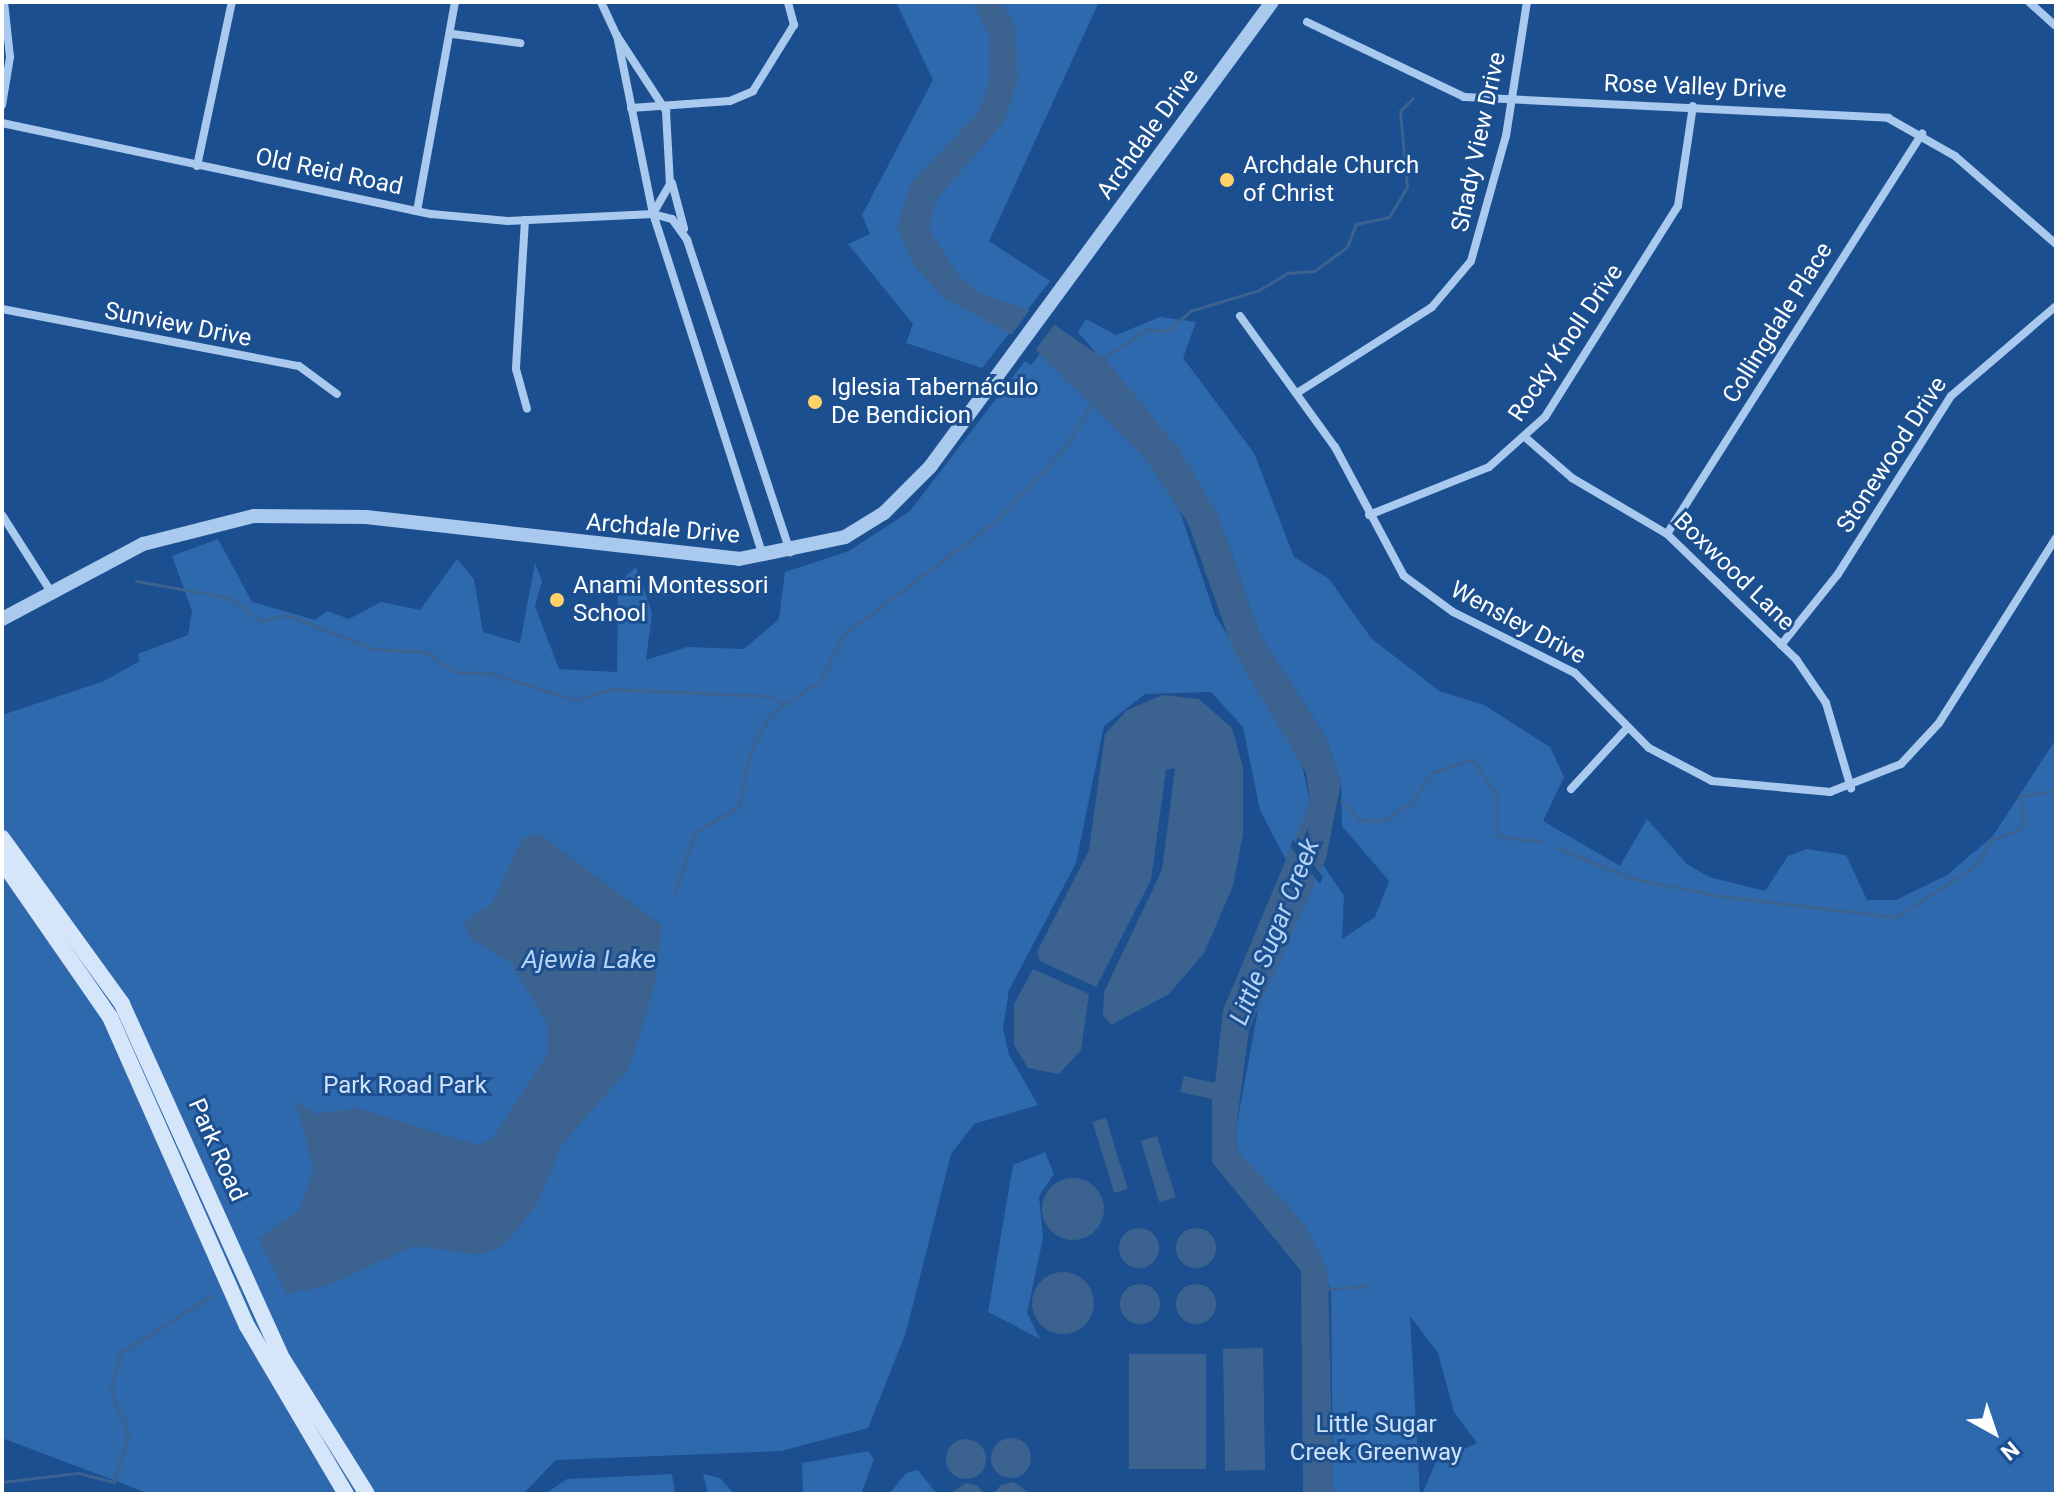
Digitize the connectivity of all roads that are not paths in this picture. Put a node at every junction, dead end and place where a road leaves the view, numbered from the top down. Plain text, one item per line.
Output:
1 (4, 2) edge
2 (232, 2) edge
3 (455, 2) edge
4 (601, 2) edge
5 (788, 2) edge
6 (1272, 2) edge
7 (1527, 2) edge
8 (2029, 2) edge
9 (1307, 22) dead end
10 (2056, 26) edge
11 (453, 34) junction
12 (617, 36) junction
13 (520, 43) dead end
14 (1513, 101) junction
15 (2, 105) edge
16 (664, 105) junction
17 (1693, 106) junction
18 (631, 108) junction
19 (2, 123) edge
20 (1922, 133) junction
21 (197, 166) junction
22 (671, 177) junction
23 (417, 211) junction
24 (653, 214) junction
25 (525, 220) junction
26 (687, 240) junction
27 (2056, 244) edge
28 (2056, 306) edge
29 (2, 309) edge
30 (1240, 316) dead end
31 (1297, 393) junction
32 (337, 394) dead end
33 (527, 409) dead end
34 (1526, 438) junction
35 (2, 515) edge
36 (1369, 515) junction
37 (1667, 534) junction
38 (2056, 538) edge
39 (791, 553) junction
40 (763, 557) junction
41 (51, 592) junction
42 (2, 619) edge
43 (1781, 645) junction
44 (1628, 727) junction
45 (1851, 788) junction
46 (1571, 789) dead end
47 (2, 838) edge
48 (2, 861) edge
49 (346, 1494) edge
50 (367, 1494) edge

1 - 15 street
2 - 21 street
3 - 11 street
4 - 12 street
5 - 16 street
6 - 39 street, Archdale Drive
7 - 14 street, Shady View Drive
8 - 10 street
9 - 14 street, Rose Valley Drive
11 - 13 street
11 - 23 street
12 - 16 street
12 - 18 street
14 - 17 street, Rose Valley Drive
14 - 31 street, Shady View Drive
16 - 18 street
16 - 22 street
17 - 20 street, Rose Valley Drive
17 - 34 street, Rocky Knoll Drive
18 - 24 street
19 - 21 street, Old Reid Road
20 - 27 street, Rose Valley Drive
20 - 37 street, Collingdale Place
21 - 23 street, Old Reid Road
22 - 24 street
22 - 26 street
23 - 25 street, Old Reid Road
24 - 25 street, Old Reid Road
24 - 26 street
24 - 40 street
25 - 33 street
26 - 39 street
28 - 43 street, Stonewood Drive
29 - 32 street, Sunview Drive
30 - 31 street, Wensley Drive
31 - 36 street, Wensley Drive
34 - 36 street, Rocky Knoll Drive
34 - 37 street, Boxwood Lane
35 - 41 street
36 - 44 street, Wensley Drive
37 - 43 street, Boxwood Lane
38 - 45 street, Wensley Drive
39 - 40 street, Archdale Drive
40 - 41 street, Archdale Drive
41 - 42 street, Archdale Drive
43 - 45 street, Boxwood Lane
44 - 45 street, Wensley Drive
44 - 46 street
47 - 50 main road, Park Road
48 - 49 main road, Park Road

